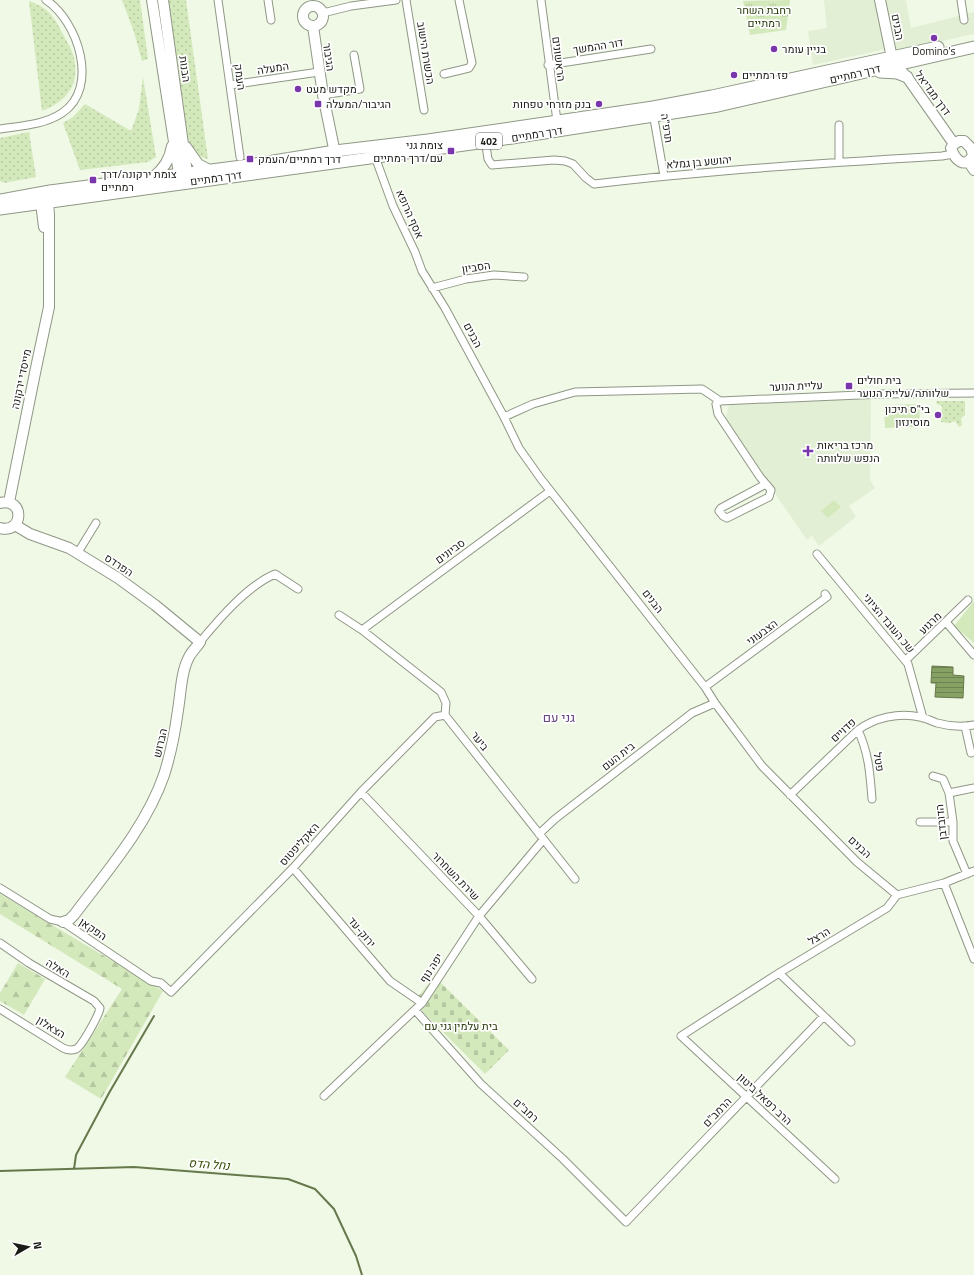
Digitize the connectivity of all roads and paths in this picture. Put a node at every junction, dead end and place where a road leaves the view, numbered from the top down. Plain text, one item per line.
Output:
1 (46, 0) edge
2 (152, 0) edge
3 (163, 0) edge
4 (218, 0) edge
5 (268, 0) edge
6 (396, 0) edge
7 (406, 0) edge
8 (459, 0) edge
9 (541, 0) edge
10 (880, 0) edge
11 (960, 0) edge
12 (310, 3) edge
13 (323, 13) junction
14 (271, 20) dead end
15 (964, 20) dead end
16 (313, 26) junction
17 (974, 40) edge
18 (974, 47) edge
19 (650, 50) dead end
20 (354, 55) dead end
21 (916, 60) junction
22 (893, 61) junction
23 (548, 65) junction
24 (868, 71) junction
25 (319, 72) junction
26 (444, 74) dead end
27 (907, 77) junction
28 (230, 85) junction
29 (323, 95) junction
30 (424, 110) dead end
31 (653, 112) junction
32 (557, 121) junction
33 (839, 126) dead end
34 (0, 129) edge
35 (173, 136) junction
36 (484, 137) junction
37 (183, 141) junction
38 (973, 147) edge
39 (953, 149) junction
40 (374, 152) junction
41 (336, 156) junction
42 (240, 157) dead end
43 (968, 161) junction
44 (839, 162) junction
45 (209, 170) junction
46 (974, 170) edge
47 (184, 176) junction
48 (664, 176) junction
49 (153, 177) junction
50 (43, 199) junction
51 (0, 200) edge
52 (0, 209) edge
53 (524, 276) dead end
54 (432, 288) junction
55 (974, 392) edge
56 (720, 401) junction
57 (504, 417) junction
58 (766, 484) junction
59 (550, 491) junction
60 (5, 502) edge
61 (96, 523) dead end
62 (15, 525) junction
63 (0, 528) edge
64 (77, 554) junction
65 (817, 554) dead end
66 (298, 589) dead end
67 (825, 594) dead end
68 (968, 600) dead end
69 (339, 615) dead end
70 (946, 622) junction
71 (362, 630) junction
72 (200, 642) junction
73 (974, 655) edge
74 (906, 660) junction
75 (705, 687) junction
76 (715, 703) junction
77 (445, 715) junction
78 (923, 718) junction
79 (974, 725) edge
80 (965, 726) junction
81 (858, 730) junction
82 (971, 753) dead end
83 (932, 776) dead end
84 (974, 788) edge
85 (361, 792) junction
86 (949, 793) junction
87 (790, 795) junction
88 (872, 799) dead end
89 (920, 822) dead end
90 (953, 822) junction
91 (541, 837) junction
92 (293, 868) junction
93 (970, 873) edge
94 (575, 879) dead end
95 (944, 883) junction
96 (0, 888) edge
97 (897, 895) junction
98 (479, 916) junction
99 (63, 922) junction
100 (0, 944) edge
101 (974, 959) edge
102 (779, 973) junction
103 (532, 979) dead end
104 (171, 992) joint
105 (422, 1003) junction
106 (0, 1009) edge
107 (415, 1010) junction
108 (98, 1014) joint
109 (824, 1016) junction
110 (681, 1036) joint
111 (851, 1042) dead end
112 (324, 1096) dead end
113 (747, 1097) junction
114 (834, 1179) dead end
115 (626, 1222) joint

1 - 34 street
2 - 35 street, הבנות
3 - 37 street, הבנות
4 - 28 street, העמק
5 - 14 street
6 - 13 street
7 - 30 street, הכשרת הישוב
8 - 26 street
9 - 23 street, הראשונים
10 - 22 street, הבנים
11 - 15 street
12 - 13 street
12 - 16 street
13 - 16 street
16 - 25 street, הגיבור
17 - 22 main road, דרך רמתיים / 402
18 - 21 main road, דרך רמתיים / 402
19 - 23 street, דור ההמשך
20 - 29 street
21 - 22 main road, דרך רמתיים / 402
21 - 27 main road
22 - 24 main road, דרך רמתיים / 402
22 - 27 street, דרך מגדיאל
22 - 31 main road, דרך רמתיים / 402
23 - 32 street, הראשונים
24 - 27 main road
24 - 31 main road, דרך רמתיים / 402
25 - 28 street, המעלה
25 - 29 street, הגיבור
27 - 39 street, דרך מגדיאל
28 - 42 street, העמק
29 - 41 street, הגיבור
31 - 32 main road, דרך רמתיים / 402
31 - 36 main road, דרך רמתיים / 402
31 - 48 street, תרפ"ה
32 - 36 main road, דרך רמתיים / 402
33 - 44 street
35 - 47 street, הבנות
35 - 49 street, הבנות
36 - 40 main road, דרך רמתיים / 402
36 - 48 street, יהושע בן גמלא
37 - 45 street, הבנות
37 - 47 street, הבנות
38 - 39 street
38 - 43 street
39 - 43 street
39 - 44 street, יהושע בן גמלא
40 - 41 main road, דרך רמתיים / 402
40 - 54 street, אסף הרופא
41 - 45 main road, דרך רמתיים / 402
41 - 47 main road, דרך רמתיים / 402
43 - 46 street
44 - 48 street, יהושע בן גמלא
45 - 47 main road, דרך רמתיים / 402
47 - 49 main road, דרך רמתיים / 402
47 - 50 main road, דרך רמתיים / 402
49 - 50 main road, דרך רמתיים / 402
50 - 51 main road, דרך רמתיים / 402
50 - 52 main road, דרך רמתיים / 402
50 - 60 street, מייסדי ירקונה
53 - 54 street, הסביון
54 - 57 street, הבנים
55 - 56 street, עליית הנוער
56 - 57 street
56 - 58 street
57 - 59 street, הבנים
58 - 58 street
59 - 71 street, סביונים
59 - 75 street, הבנים
60 - 62 street
61 - 64 street
62 - 63 street
62 - 64 street, הפרדס
64 - 72 street, הפרדס
65 - 74 street, שכ העובד הציוני
66 - 72 street, הברוש
67 - 75 street, הצבעוני
68 - 70 street, מרגוע
69 - 71 street
70 - 73 street
70 - 74 street, מרגוע
71 - 77 street
72 - 99 street, הברוש
74 - 78 street, שכ העובד הציוני
75 - 76 street, הבנים
76 - 87 street, הבנים
76 - 91 street, בית העם
77 - 85 street, האקליפטוס
77 - 91 street, ביער
78 - 80 street, פדויים
78 - 81 street, פדויים
79 - 80 street, פדויים
80 - 82 street
81 - 87 street, פדויים
81 - 88 street, פטל
83 - 86 street, הדובדבן
84 - 86 street
85 - 92 street, האקליפטוס
85 - 98 street, שירת השחרור
86 - 90 street, הדובדבן
87 - 97 street, הבנים
89 - 90 street
90 - 93 street, הדובדבן
91 - 94 street, ביער
91 - 98 street, יפה נוף
92 - 104 street, האקליפטוס
92 - 105 street, ירוק-עד
93 - 95 street
95 - 97 street
95 - 101 street
96 - 99 street, הפקאן
97 - 102 street, הרצל
98 - 103 street, שירת השחרור
98 - 105 street, יפה נוף
99 - 104 street, הפקאן
100 - 108 street, האלה
102 - 109 street
102 - 110 street, הרצל
105 - 107 street, יפה נוף
106 - 108 street, הצאלון
107 - 112 street, יפה נוף
107 - 115 street, רמב"ם
109 - 111 street
109 - 113 street, הרמב"ם
110 - 113 street, הרב רפאל ביטון
113 - 114 street, הרב רפאל ביטון
113 - 115 street, הרמב"ם

